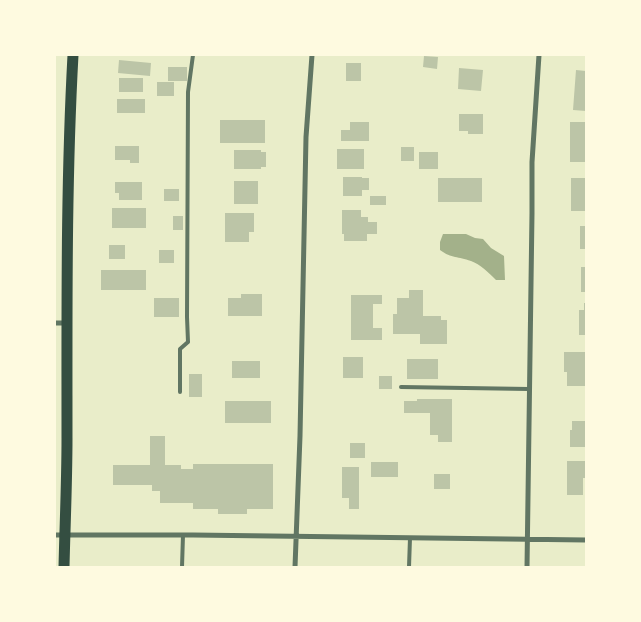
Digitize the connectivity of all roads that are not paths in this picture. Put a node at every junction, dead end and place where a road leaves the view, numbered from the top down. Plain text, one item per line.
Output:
1 (73, 55) edge
2 (193, 55) edge
3 (312, 55) edge
4 (539, 55) edge
5 (61, 323) edge
6 (401, 387) dead end
7 (529, 389) junction
8 (180, 392) dead end
9 (60, 535) edge
10 (183, 535) junction
11 (296, 536) junction
12 (410, 538) junction
13 (527, 539) junction
14 (586, 540) edge
15 (64, 567) edge
16 (182, 567) edge
17 (295, 567) edge
18 (409, 567) edge
19 (526, 567) edge

1 - 5 main road
2 - 8 lane
3 - 11 street
4 - 7 street
5 - 9 main road
6 - 7 lane
7 - 13 street
9 - 10 street
9 - 15 main road
10 - 11 street
10 - 16 lane
11 - 12 street
11 - 17 street
12 - 13 street
12 - 18 lane
13 - 14 street
13 - 19 street

